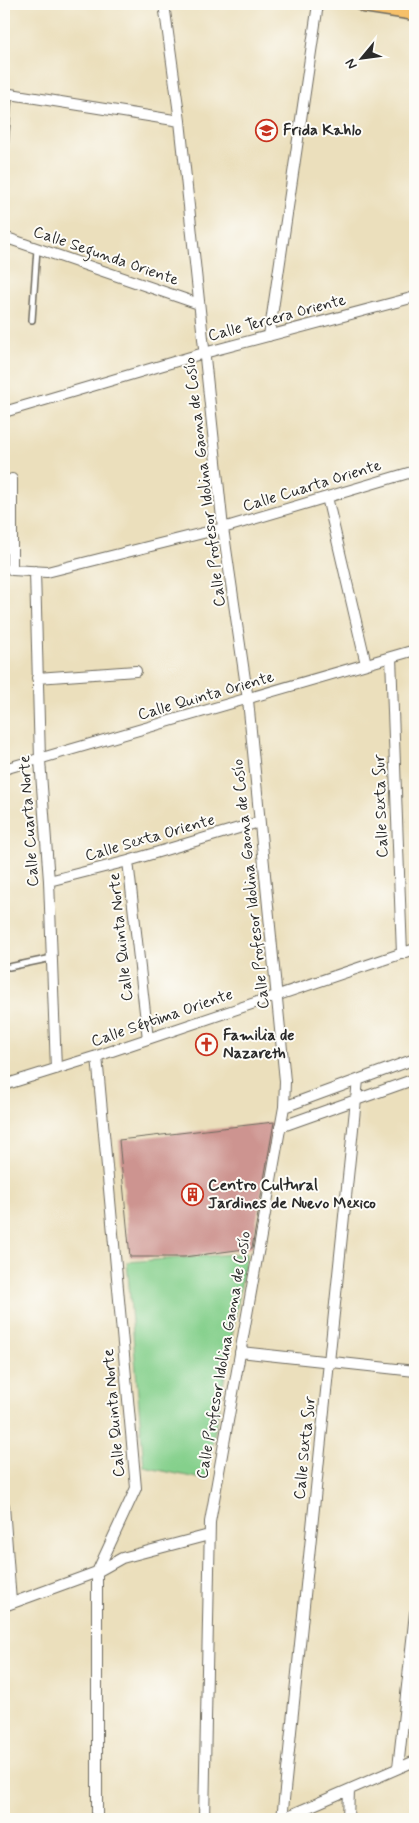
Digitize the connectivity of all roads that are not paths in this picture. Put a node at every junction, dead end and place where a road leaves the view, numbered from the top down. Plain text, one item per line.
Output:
1 (164, 4) edge
2 (318, 4) edge
3 (364, 4) edge
4 (415, 12) edge
5 (6, 93) edge
6 (180, 121) junction
7 (4, 157) edge
8 (4, 237) edge
9 (37, 248) junction
10 (415, 297) edge
11 (199, 304) junction
12 (32, 320) dead end
13 (269, 336) junction
14 (204, 353) junction
15 (4, 412) edge
16 (415, 470) edge
17 (12, 479) dead end
18 (327, 497) junction
19 (223, 528) junction
20 (35, 572) junction
21 (415, 650) edge
22 (391, 657) junction
23 (366, 664) junction
24 (136, 672) dead end
25 (38, 678) junction
26 (248, 700) junction
27 (40, 760) junction
28 (4, 769) edge
29 (259, 822) junction
30 (128, 861) junction
31 (49, 881) junction
32 (415, 949) edge
33 (402, 954) junction
34 (52, 958) junction
35 (9, 967) dead end
36 (277, 996) junction
37 (148, 1039) junction
38 (97, 1056) junction
39 (415, 1059) edge
40 (56, 1069) junction
41 (415, 1079) edge
42 (358, 1080) junction
43 (4, 1085) edge
44 (356, 1100) junction
45 (284, 1107) junction
46 (280, 1127) junction
47 (240, 1352) junction
48 (329, 1362) junction
49 (415, 1371) edge
50 (4, 1506) edge
51 (209, 1535) junction
52 (97, 1572) junction
53 (7, 1604) edge
54 (415, 1613) edge
55 (415, 1761) edge
56 (398, 1768) junction
57 (349, 1790) junction
58 (97, 1819) edge
59 (204, 1819) edge
60 (282, 1819) edge
61 (348, 1819) edge

1 - 6 street, Calle Profesor Idolina Gaona de Cosío
2 - 13 street
3 - 4 main road
5 - 6 street
5 - 7 lane
6 - 11 street, Calle Profesor Idolina Gaona de Cosío
8 - 9 street, Calle Segunda Oriente
9 - 11 street, Calle Segunda Oriente
9 - 12 lane
10 - 13 street, Calle Tercera Oriente
11 - 14 street, Calle Profesor Idolina Gaona de Cosío
13 - 14 street, Calle Tercera Oriente
14 - 15 street, Calle Tercera Oriente
14 - 19 street, Calle Profesor Idolina Gaona de Cosío
16 - 18 street, Calle Cuarta Oriente
17 - 20 street, Calle Cuarta Oriente
18 - 19 street, Calle Cuarta Oriente
18 - 23 street
19 - 20 street, Calle Cuarta Oriente
19 - 26 street, Calle Profesor Idolina Gaona de Cosío
20 - 25 street, Calle Cuarta Norte
21 - 22 street, Calle Quinta Oriente
22 - 23 street, Calle Quinta Oriente
22 - 33 street, Calle Sexta Sur
23 - 26 street, Calle Quinta Oriente
24 - 25 street
25 - 27 street, Calle Cuarta Norte
26 - 27 street, Calle Quinta Oriente
26 - 29 street, Calle Profesor Idolina Gaona de Cosío
27 - 28 street, Calle Quinta Oriente
27 - 31 street, Calle Cuarta Norte
29 - 30 street, Calle Sexta Oriente
29 - 36 street, Calle Profesor Idolina Gaona de Cosío
30 - 31 street, Calle Sexta Oriente
30 - 37 street, Calle Quinta Norte
31 - 34 street, Calle Cuarta Norte
32 - 33 street, Calle Séptima Oriente
33 - 36 street, Calle Séptima Oriente
34 - 35 lane
34 - 40 street, Calle Cuarta Norte
36 - 37 street, Calle Séptima Oriente
36 - 45 street, Calle Profesor Idolina Gaona de Cosío
37 - 38 street, Calle Séptima Oriente
38 - 40 street, Calle Séptima Oriente
38 - 52 street, Calle Quinta Norte
39 - 42 street
40 - 43 street, Calle Séptima Oriente
41 - 44 street
42 - 44 street, Calle Sexta Sur
42 - 45 street
44 - 46 street
44 - 48 street, Calle Sexta Sur
45 - 46 street, Calle Profesor Idolina Gaona de Cosío
46 - 47 street, Calle Profesor Idolina Gaona de Cosío
47 - 48 street
47 - 51 street, Calle Profesor Idolina Gaona de Cosío
48 - 49 street
48 - 60 street, Calle Sexta Sur
50 - 53 street
51 - 52 street
51 - 59 street, Calle Profesor Idolina Gaona de Cosío
52 - 53 street
52 - 58 street, Calle Quinta Norte
54 - 56 street
55 - 56 street
56 - 57 street
57 - 60 street
57 - 61 street

